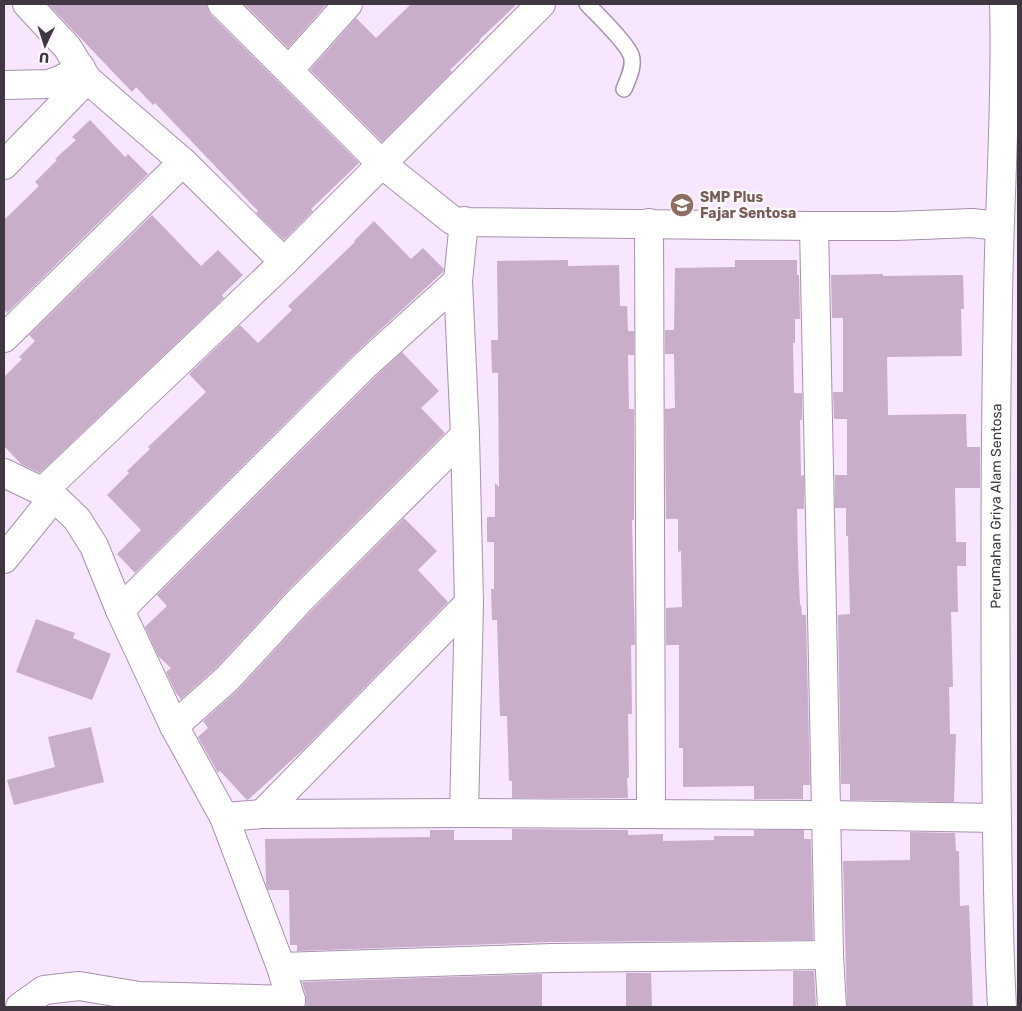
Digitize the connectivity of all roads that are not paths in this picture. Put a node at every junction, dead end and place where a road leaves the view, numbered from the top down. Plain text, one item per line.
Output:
1 (27, 4) edge
2 (222, 4) edge
3 (348, 4) edge
4 (541, 4) edge
5 (587, 4) edge
6 (1004, 4) edge
7 (289, 70) junction
8 (84, 73) junction
9 (4, 85) edge
10 (624, 89) dead end
11 (183, 162) junction
12 (382, 164) junction
13 (4, 165) edge
14 (464, 221) junction
15 (649, 223) junction
16 (814, 226) junction
17 (999, 226) junction
18 (284, 262) junction
19 (458, 281) junction
20 (4, 338) edge
21 (465, 434) junction
22 (4, 473) edge
23 (48, 494) junction
24 (4, 559) edge
25 (470, 603) junction
26 (120, 610) junction
27 (174, 726) junction
28 (464, 813) junction
29 (262, 814) junction
30 (652, 814) junction
31 (827, 815) junction
32 (224, 817) junction
33 (997, 818) junction
34 (829, 955) junction
35 (281, 967) junction
36 (1007, 997) edge
37 (291, 1004) edge
38 (20, 1007) edge
39 (832, 1007) edge

1 - 8 street
2 - 7 street
3 - 7 street
4 - 12 street
5 - 10 lane
6 - 17 street, Perumahan Griya Alam Sentosa
7 - 12 street
8 - 9 street
8 - 11 street
8 - 13 street
11 - 18 street
11 - 20 street
12 - 14 street
12 - 18 street
14 - 15 street
14 - 19 street
15 - 16 street
15 - 30 street
16 - 17 street
16 - 31 street
17 - 33 street, Perumahan Griya Alam Sentosa
18 - 23 street
19 - 21 street
19 - 26 street
21 - 25 street
21 - 27 street
22 - 23 street
23 - 24 street
23 - 26 street
25 - 28 street
25 - 29 street
26 - 27 street
27 - 32 street
28 - 29 street
28 - 30 street
29 - 32 street
30 - 31 street
31 - 33 street
31 - 34 street
32 - 35 street
33 - 36 street, Perumahan Griya Alam Sentosa
34 - 35 street
34 - 39 street
35 - 37 street
37 - 38 street

